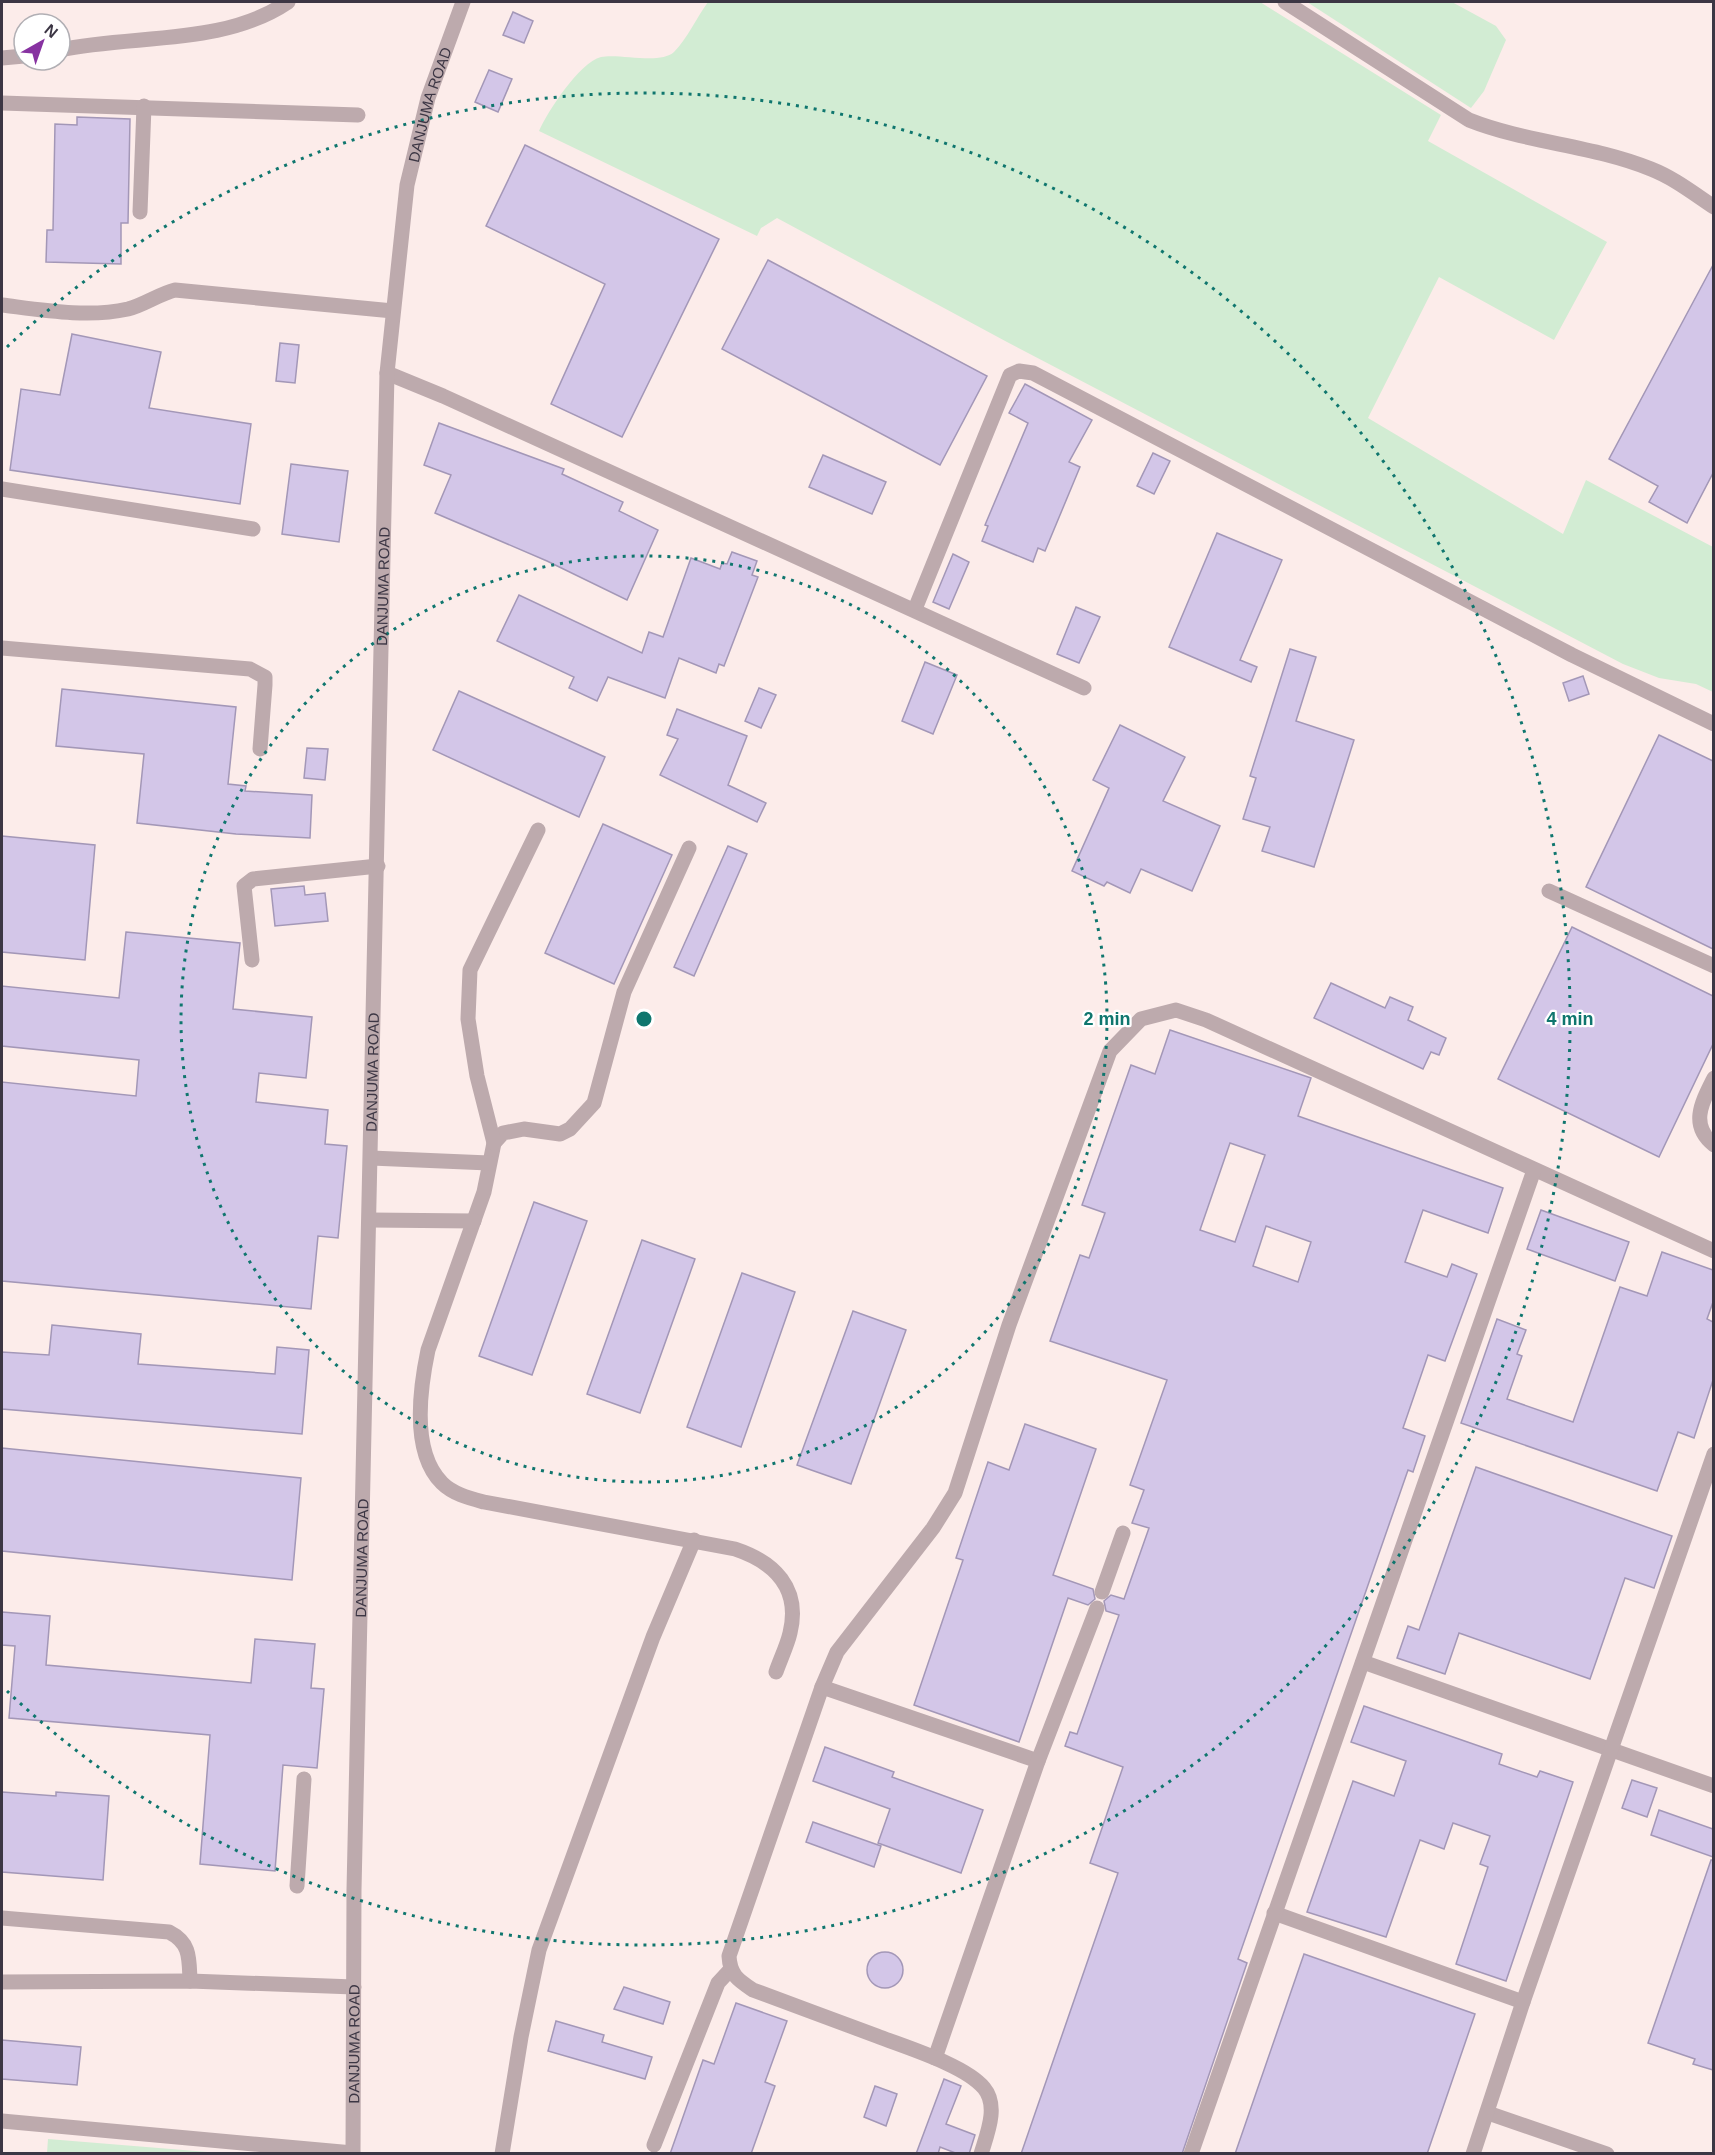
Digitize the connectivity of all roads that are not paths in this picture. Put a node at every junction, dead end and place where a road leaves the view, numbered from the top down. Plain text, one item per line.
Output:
1 (288, 2) edge
2 (463, 2) edge
3 (1285, 2) edge
4 (72, 48) edge
5 (2, 103) edge
6 (144, 105) junction
7 (358, 115) dead end
8 (1713, 207) edge
9 (140, 212) dead end
10 (2, 305) edge
11 (393, 311) junction
12 (387, 373) junction
13 (2, 489) edge
14 (253, 529) dead end
15 (915, 609) junction
16 (2, 648) edge
17 (1084, 688) dead end
18 (1713, 724) edge
19 (260, 749) dead end
20 (537, 830) dead end
21 (689, 848) dead end
22 (378, 866) junction
23 (1549, 891) dead end
24 (252, 960) dead end
25 (1713, 966) edge
26 (1713, 1078) edge
27 (494, 1143) junction
28 (1713, 1145) edge
29 (371, 1158) junction
30 (489, 1163) junction
31 (1534, 1170) junction
32 (370, 1220) junction
33 (474, 1221) junction
34 (1713, 1251) edge
35 (1713, 1454) edge
36 (1123, 1533) dead end
37 (694, 1540) junction
38 (1102, 1592) dead end
39 (1096, 1608) dead end
40 (1363, 1662) junction
41 (776, 1672) dead end
42 (822, 1687) junction
43 (1612, 1751) junction
44 (1038, 1761) junction
45 (304, 1779) dead end
46 (1713, 1786) edge
47 (297, 1886) dead end
48 (1274, 1913) junction
49 (2, 1918) edge
50 (730, 1970) junction
51 (190, 1981) junction
52 (2, 1982) edge
53 (354, 1987) junction
54 (1523, 2002) junction
55 (935, 2058) junction
56 (1488, 2113) junction
57 (2, 2121) edge
58 (654, 2145) dead end
59 (353, 2153) edge
60 (502, 2154) edge
61 (981, 2154) edge
62 (1191, 2154) edge
63 (1473, 2154) edge
64 (1607, 2154) edge

1 - 4 street
2 - 11 street, DANJUMA ROAD
3 - 8 street
5 - 6 street
6 - 7 street
6 - 9 street
10 - 11 street
11 - 12 street, DANJUMA ROAD
12 - 15 street
12 - 22 street, DANJUMA ROAD
13 - 14 street
15 - 17 street
15 - 18 street
16 - 19 street
20 - 27 street
21 - 27 street
22 - 24 street
22 - 29 street, DANJUMA ROAD
23 - 25 street
26 - 28 street
27 - 30 street
29 - 30 street
29 - 32 street, DANJUMA ROAD
30 - 33 street
31 - 34 street
31 - 40 street
31 - 42 street
32 - 33 street
32 - 53 street, DANJUMA ROAD
33 - 37 street
35 - 43 street
36 - 38 street
37 - 41 street
37 - 60 street
39 - 44 street
40 - 43 street
40 - 48 street
42 - 44 street
42 - 50 street
43 - 46 street
43 - 54 street
44 - 55 street
45 - 47 street
48 - 54 street
48 - 62 street
49 - 51 street
50 - 55 street
50 - 58 street
51 - 52 street
51 - 53 street
53 - 59 street, DANJUMA ROAD
54 - 56 street
55 - 61 street
56 - 63 street
56 - 64 street
57 - 59 street

